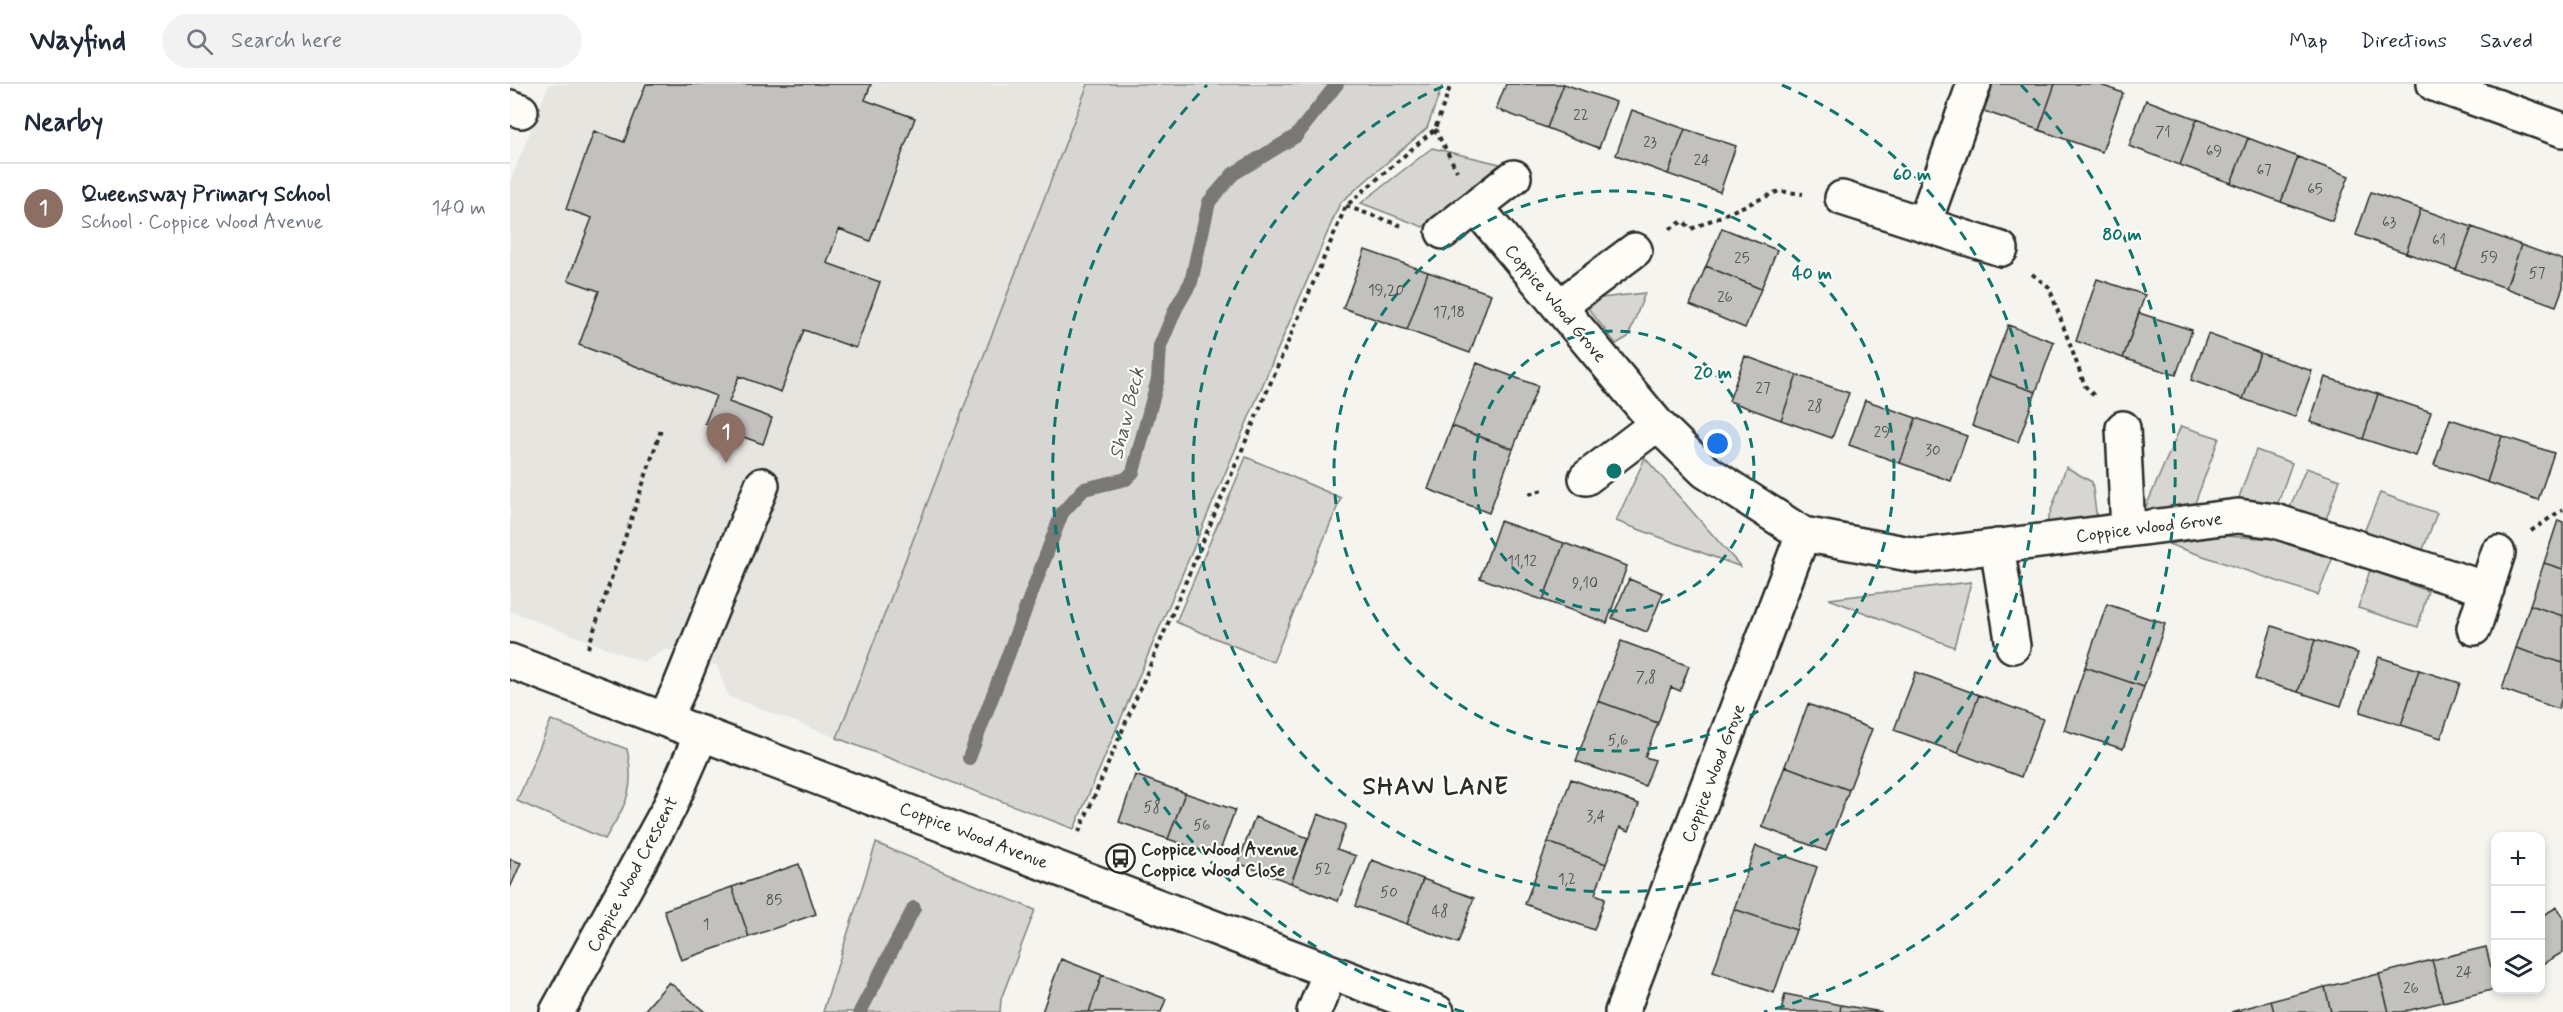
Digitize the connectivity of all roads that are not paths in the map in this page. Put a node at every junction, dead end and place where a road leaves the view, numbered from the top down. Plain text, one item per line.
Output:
1 (1974, 84) edge
2 (2434, 84) edge
3 (2563, 130) edge
4 (1514, 177) dead end
5 (1842, 198) road end
6 (1476, 207) junction
7 (1924, 224) junction
8 (1443, 232) road end
9 (2001, 249) road end
10 (1635, 250) dead end
11 (1560, 306) junction
12 (1657, 423) junction
13 (2123, 428) dead end
14 (1586, 478) dead end
15 (762, 485) dead end
16 (2128, 530) junction
17 (1803, 534) junction
18 (1997, 546) junction
19 (2498, 553) dead end
20 (2487, 589) junction
21 (2474, 628) dead end
22 (2013, 646) dead end
23 (510, 661) edge
24 (664, 719) junction
25 (702, 733) junction
26 (1330, 972) junction
27 (556, 1012) edge
28 (1314, 1012) edge
29 (1437, 1012) edge
30 (1622, 1012) edge

1 - 7 street
2 - 3 street
4 - 6 street
5 - 7 street
6 - 8 street
6 - 11 street, Coppice Wood Grove
7 - 9 street
10 - 11 street
11 - 12 street, Coppice Wood Grove
12 - 14 street
12 - 17 street, Coppice Wood Grove
13 - 16 street
15 - 24 street
16 - 18 street, Coppice Wood Grove
16 - 20 street, Coppice Wood Grove
17 - 18 street, Coppice Wood Grove
17 - 30 street, Coppice Wood Grove
18 - 22 street
19 - 20 street
20 - 21 street
23 - 24 street, Coppice Wood Avenue
24 - 25 street, Coppice Wood Avenue
25 - 26 street, Coppice Wood Avenue
25 - 27 street, Coppice Wood Crescent
26 - 28 street
26 - 29 street, Coppice Wood Avenue

